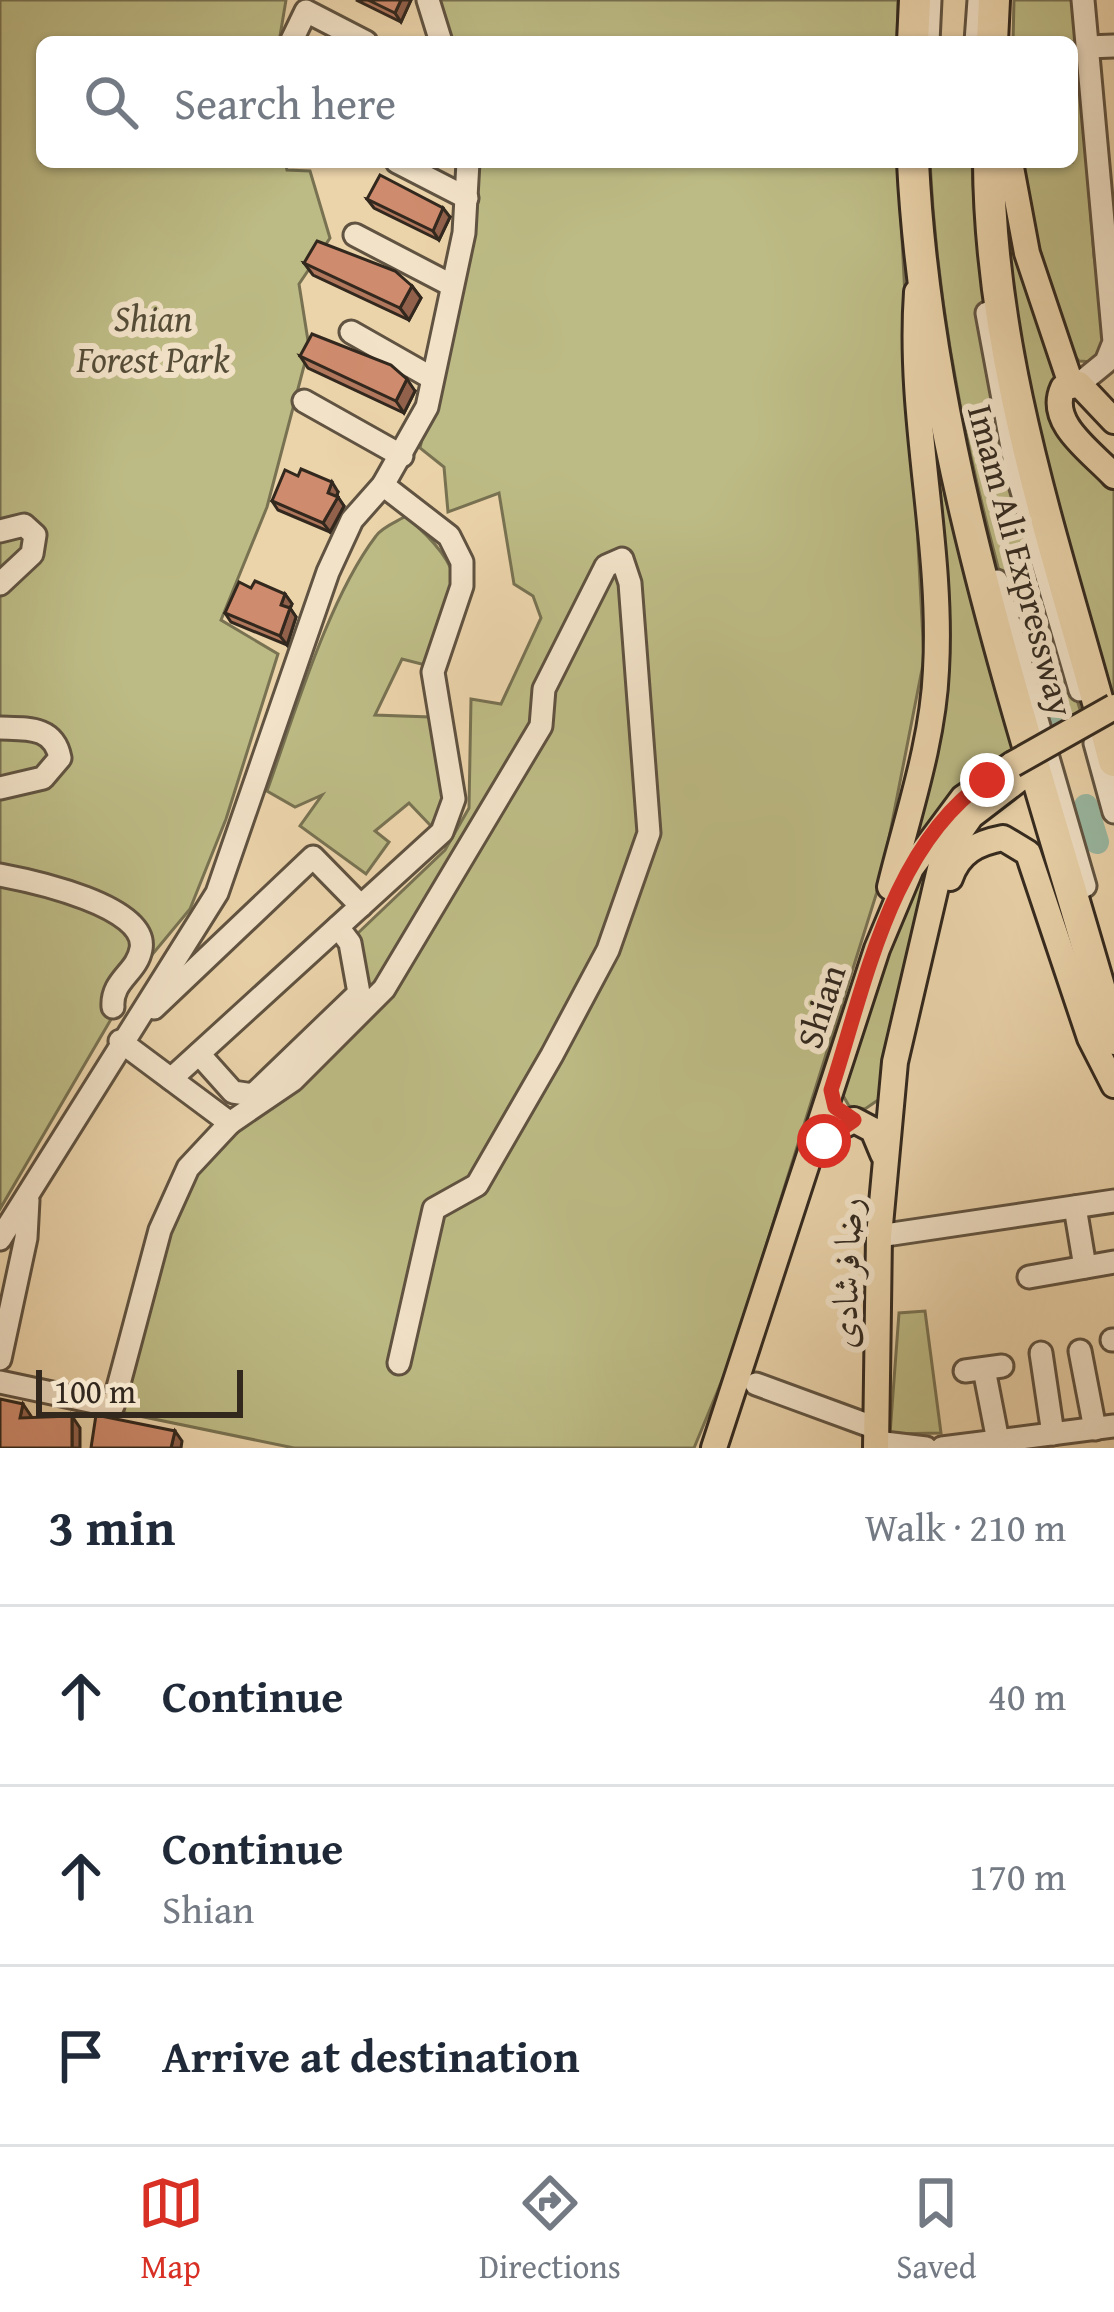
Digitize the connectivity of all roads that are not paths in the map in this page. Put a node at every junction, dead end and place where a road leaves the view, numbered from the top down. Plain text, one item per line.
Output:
1 (428, 0) edge
2 (915, 0) edge
3 (930, 0) edge
4 (979, 0) edge
5 (994, 0) edge
6 (1004, 0) edge
7 (1083, 0) edge
8 (294, 36) edge
9 (354, 36) edge
10 (439, 36) edge
11 (913, 36) edge
12 (928, 36) edge
13 (976, 36) edge
14 (992, 36) edge
15 (1006, 36) edge
16 (1114, 46) edge
17 (1087, 47) junction
18 (408, 168) edge
19 (468, 168) edge
20 (913, 168) edge
21 (927, 168) edge
22 (975, 168) edge
23 (988, 168) edge
24 (1011, 168) edge
25 (466, 198) junction
26 (1106, 205) edge
27 (355, 235) dead end
28 (1114, 255) edge
29 (918, 266) junction
30 (451, 286) junction
31 (350, 332) dead end
32 (432, 378) junction
33 (1075, 384) junction
34 (304, 400) dead end
35 (1114, 421) edge
36 (402, 456) junction
37 (1114, 476) edge
38 (383, 484) junction
39 (0, 531) edge
40 (0, 584) edge
41 (1113, 719) edge
42 (0, 728) edge
43 (1114, 761) edge
44 (1016, 772) junction
45 (0, 788) edge
46 (1114, 812) edge
47 (0, 875) edge
48 (361, 906) junction
49 (338, 927) junction
50 (877, 949) junction
51 (915, 977) junction
52 (1114, 986) edge
53 (113, 1006) dead end
54 (145, 1019) dead end
55 (1114, 1039) edge
56 (120, 1041) junction
57 (199, 1054) junction
58 (171, 1079) junction
59 (1114, 1085) edge
60 (831, 1090) junction
61 (889, 1101) junction
62 (854, 1120) junction
63 (230, 1123) junction
64 (886, 1161) junction
65 (28, 1196) junction
66 (1114, 1201) edge
67 (1075, 1207) junction
68 (880, 1236) junction
69 (0, 1238) edge
70 (781, 1241) junction
71 (1114, 1262) edge
72 (1085, 1267) junction
73 (1029, 1276) dead end
74 (1080, 1351) dead end
75 (1041, 1353) dead end
76 (0, 1359) edge
77 (399, 1363) dead end
78 (984, 1369) dead end
79 (0, 1382) edge
80 (756, 1384) dead end
81 (1104, 1428) edge
82 (1049, 1439) edge
83 (876, 1440) edge
84 (984, 1444) edge
85 (714, 1448) edge
86 (926, 1448) edge
87 (942, 1448) edge

1 - 10 street
2 - 11 highway
3 - 12 street
4 - 13 street
5 - 14 highway
6 - 15 main road
7 - 17 street
8 - 9 street
16 - 17 street
17 - 26 street
18 - 25 street
19 - 25 street
20 - 29 highway, Imam Ali Expressway
21 - 52 street
22 - 46 street
23 - 43 highway, Imam Ali Expressway
24 - 33 main road
25 - 30 street
26 - 28 street
26 - 33 street
27 - 30 street
29 - 50 main road
29 - 55 highway, Imam Ali Expressway
30 - 32 street
31 - 32 street
32 - 36 street
33 - 35 main road
33 - 37 main road
34 - 36 street
36 - 38 street
38 - 48 street
38 - 56 street
39 - 40 street
41 - 44 main road, bridge
42 - 45 street
44 - 50 main road, Shian
44 - 51 main road
47 - 53 street
48 - 49 street
48 - 54 street
49 - 57 street
49 - 57 street
50 - 60 main road, Shian
51 - 59 main road
51 - 61 main road, رضا فرشادی
56 - 58 street
56 - 65 street
57 - 58 street
58 - 63 street
60 - 62 main road
60 - 70 main road, Shian
61 - 62 main road
61 - 64 main road, رضا فرشادی
62 - 64 main road
62 - 70 main road
63 - 77 street
63 - 79 street
64 - 68 main road, رضا فرشادی
65 - 69 street
65 - 76 street
66 - 67 street
67 - 68 street
67 - 72 street
68 - 83 main road, رضا فرشادی
70 - 85 main road
71 - 72 street
72 - 73 street
74 - 81 street
75 - 82 street
78 - 84 street
80 - 83 street
81 - 82 street
82 - 84 street
83 - 86 street
84 - 87 street

